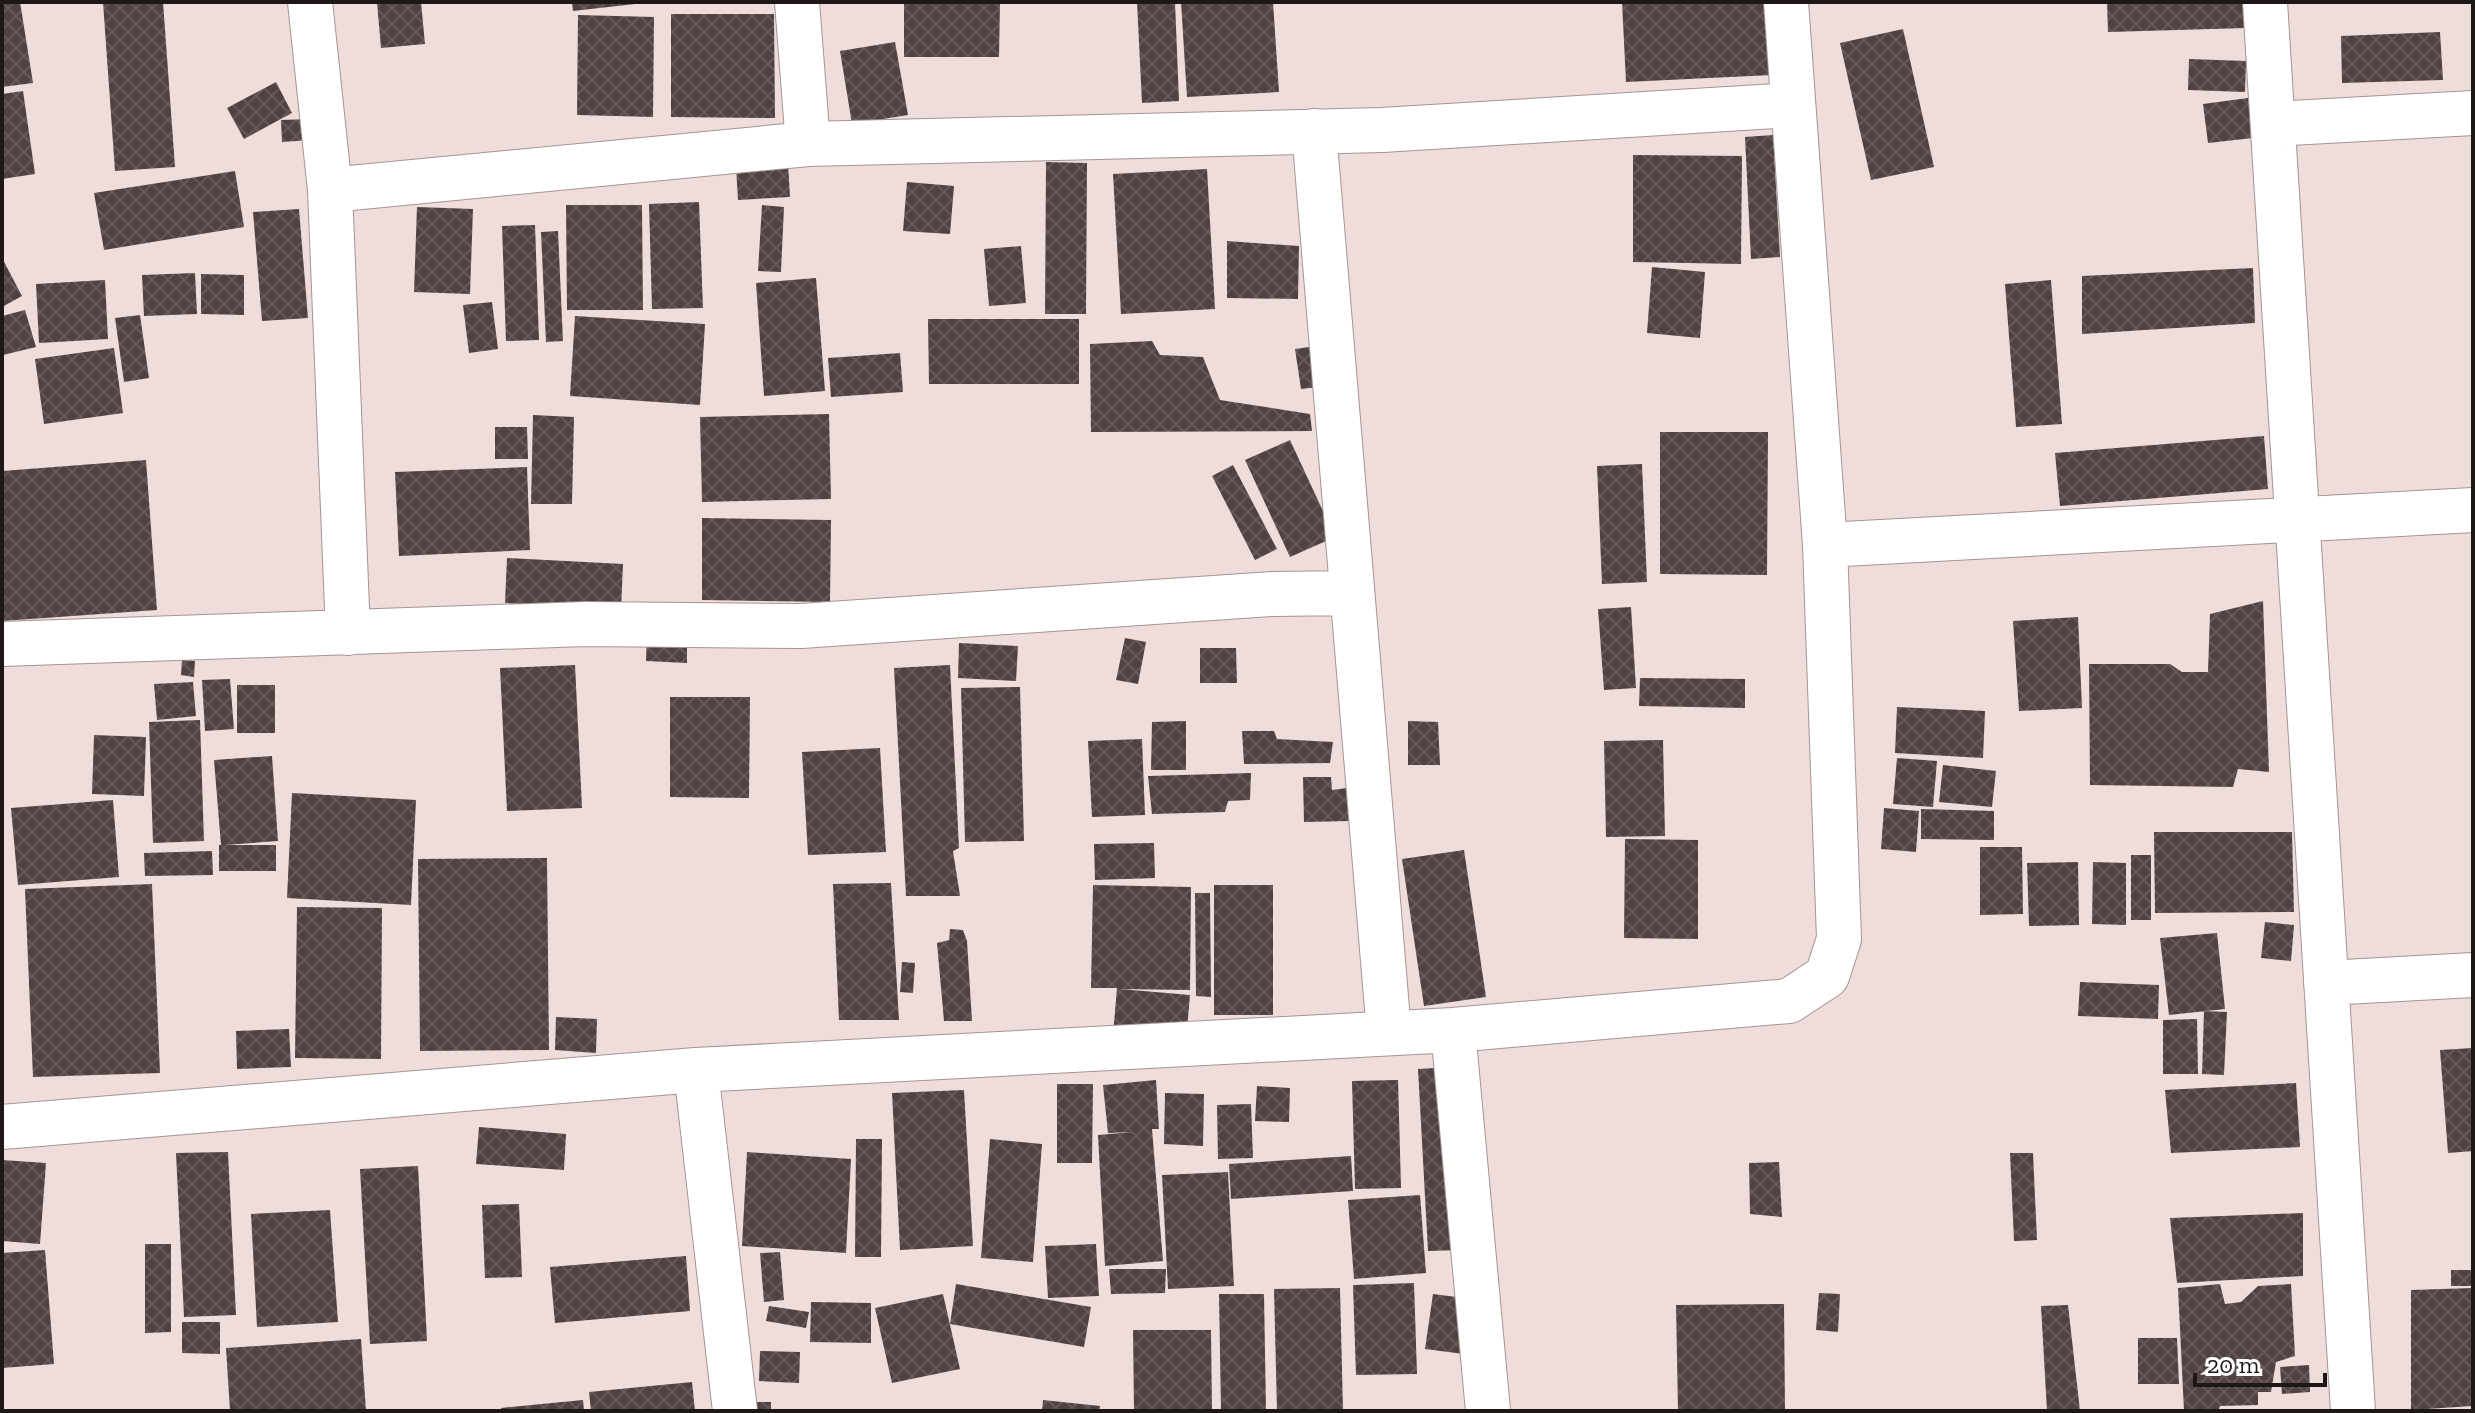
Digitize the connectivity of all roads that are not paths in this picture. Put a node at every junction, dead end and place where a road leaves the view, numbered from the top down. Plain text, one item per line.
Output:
1 (310, 2) edge
2 (797, 2) edge
3 (1786, 2) edge
4 (2265, 2) edge
5 (1793, 105) junction
6 (2473, 113) edge
7 (2273, 124) junction
8 (1314, 131) junction
9 (808, 144) junction
10 (330, 190) junction
11 (2473, 510) edge
12 (2297, 519) junction
13 (1825, 545) junction
14 (1352, 593) junction
15 (348, 633) junction
16 (2, 644) edge
17 (2473, 975) edge
18 (2326, 983) junction
19 (1453, 1030) junction
20 (1389, 1033) junction
21 (696, 1070) junction
22 (2, 1127) edge
23 (735, 1411) edge
24 (1488, 1411) edge
25 (2353, 1411) edge

1 - 10 street
2 - 9 street
3 - 5 street
4 - 7 street
5 - 8 street
5 - 13 street
6 - 7 street
7 - 12 street
8 - 9 street
8 - 14 street
9 - 10 street
10 - 15 street
11 - 12 street
12 - 13 street
12 - 18 street
13 - 19 street
14 - 15 street
14 - 20 street
15 - 16 street
17 - 18 street
18 - 25 street
19 - 20 street
19 - 24 street
20 - 21 street
21 - 22 street
21 - 23 street

